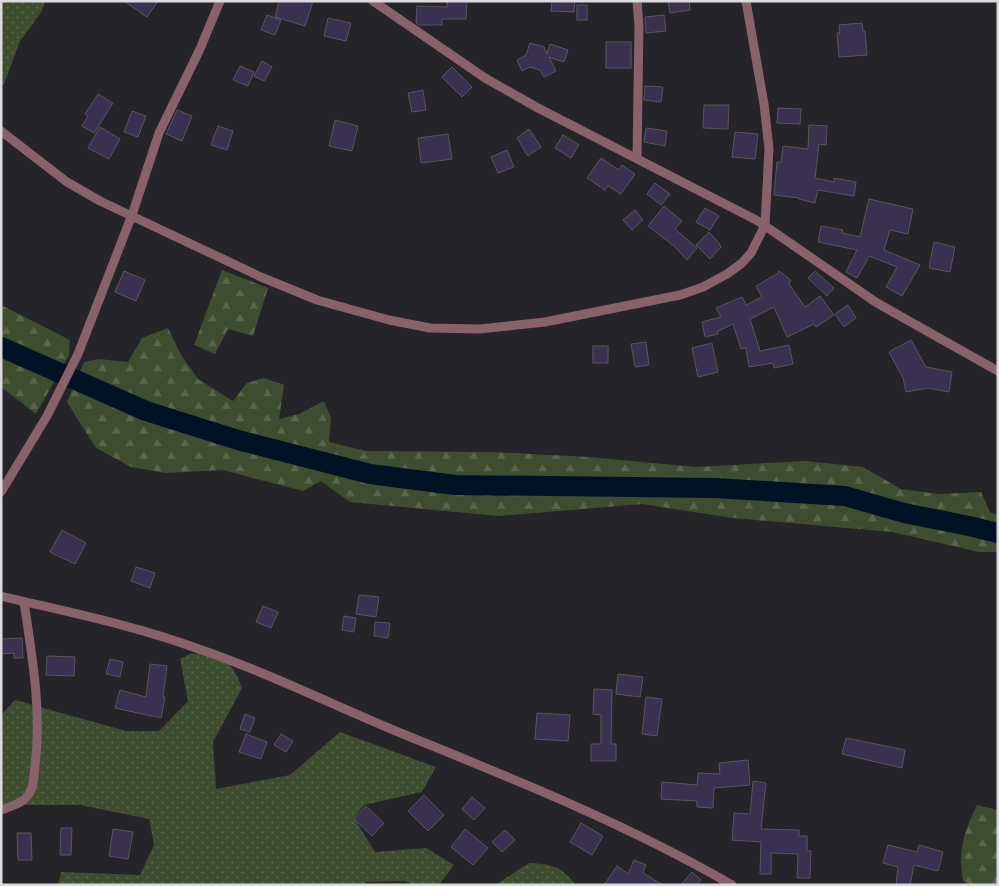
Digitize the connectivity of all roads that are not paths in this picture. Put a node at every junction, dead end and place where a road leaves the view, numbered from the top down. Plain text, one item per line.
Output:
1 (220, 1) edge
2 (373, 1) edge
3 (637, 1) edge
4 (746, 1) edge
5 (1, 131) edge
6 (637, 158) junction
7 (132, 215) junction
8 (765, 225) junction
9 (998, 370) edge
10 (1, 492) edge
11 (1, 596) edge
12 (24, 602) junction
13 (1, 810) edge
14 (732, 885) edge

1 - 7 street
2 - 6 street
3 - 6 street
4 - 8 street
5 - 7 street
6 - 8 street
7 - 8 street
7 - 10 street
8 - 9 street
11 - 12 street
12 - 13 street
12 - 14 street

